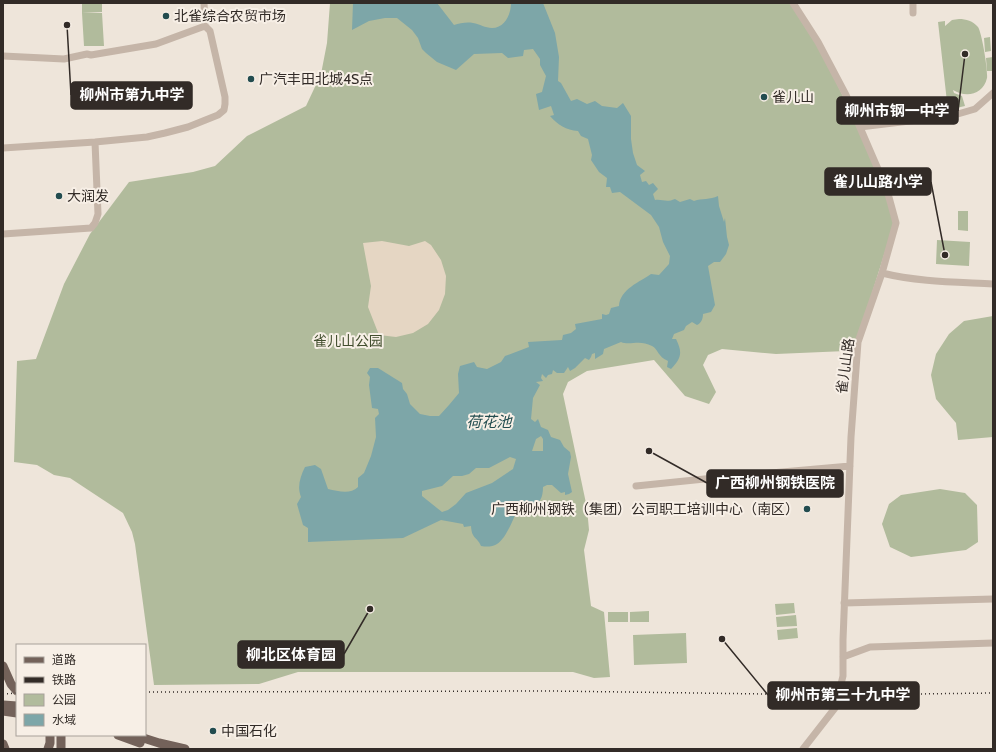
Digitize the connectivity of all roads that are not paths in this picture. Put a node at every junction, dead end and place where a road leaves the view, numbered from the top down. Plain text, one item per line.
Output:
1 (204, 3) edge
2 (793, 3) edge
3 (912, 3) edge
4 (913, 13) dead end
5 (205, 26) junction
6 (3, 56) edge
7 (993, 93) edge
8 (860, 127) junction
9 (95, 142) junction
10 (3, 148) edge
11 (3, 234) edge
12 (882, 274) junction
13 (993, 284) edge
14 (850, 466) junction
15 (636, 486) dead end
16 (993, 599) edge
17 (844, 603) junction
18 (993, 643) edge
19 (843, 657) junction
20 (3, 666) edge
21 (16, 690) edge
22 (3, 705) edge
23 (16, 706) edge
24 (3, 711) edge
25 (16, 713) edge
26 (50, 736) edge
27 (61, 736) edge
28 (121, 736) edge
29 (137, 736) edge
30 (3, 744) edge
31 (5, 749) edge
32 (48, 749) edge
33 (61, 749) edge
34 (158, 749) edge
35 (184, 749) edge
36 (803, 749) edge

1 - 5 street
2 - 8 street, 雀儿山路
3 - 4 street
5 - 6 street
5 - 9 street
7 - 8 street
8 - 12 street, 雀儿山路
9 - 10 street
9 - 11 street
12 - 13 street
12 - 14 street, 雀儿山路
14 - 15 street
14 - 17 street, 雀儿山路
16 - 17 street
17 - 19 street, 雀儿山路
18 - 19 street
19 - 36 street, 雀儿山路
20 - 21 main road
22 - 23 main road
24 - 25 main road
26 - 32 main road
27 - 33 main road
28 - 34 main road
29 - 35 main road
30 - 31 main road

